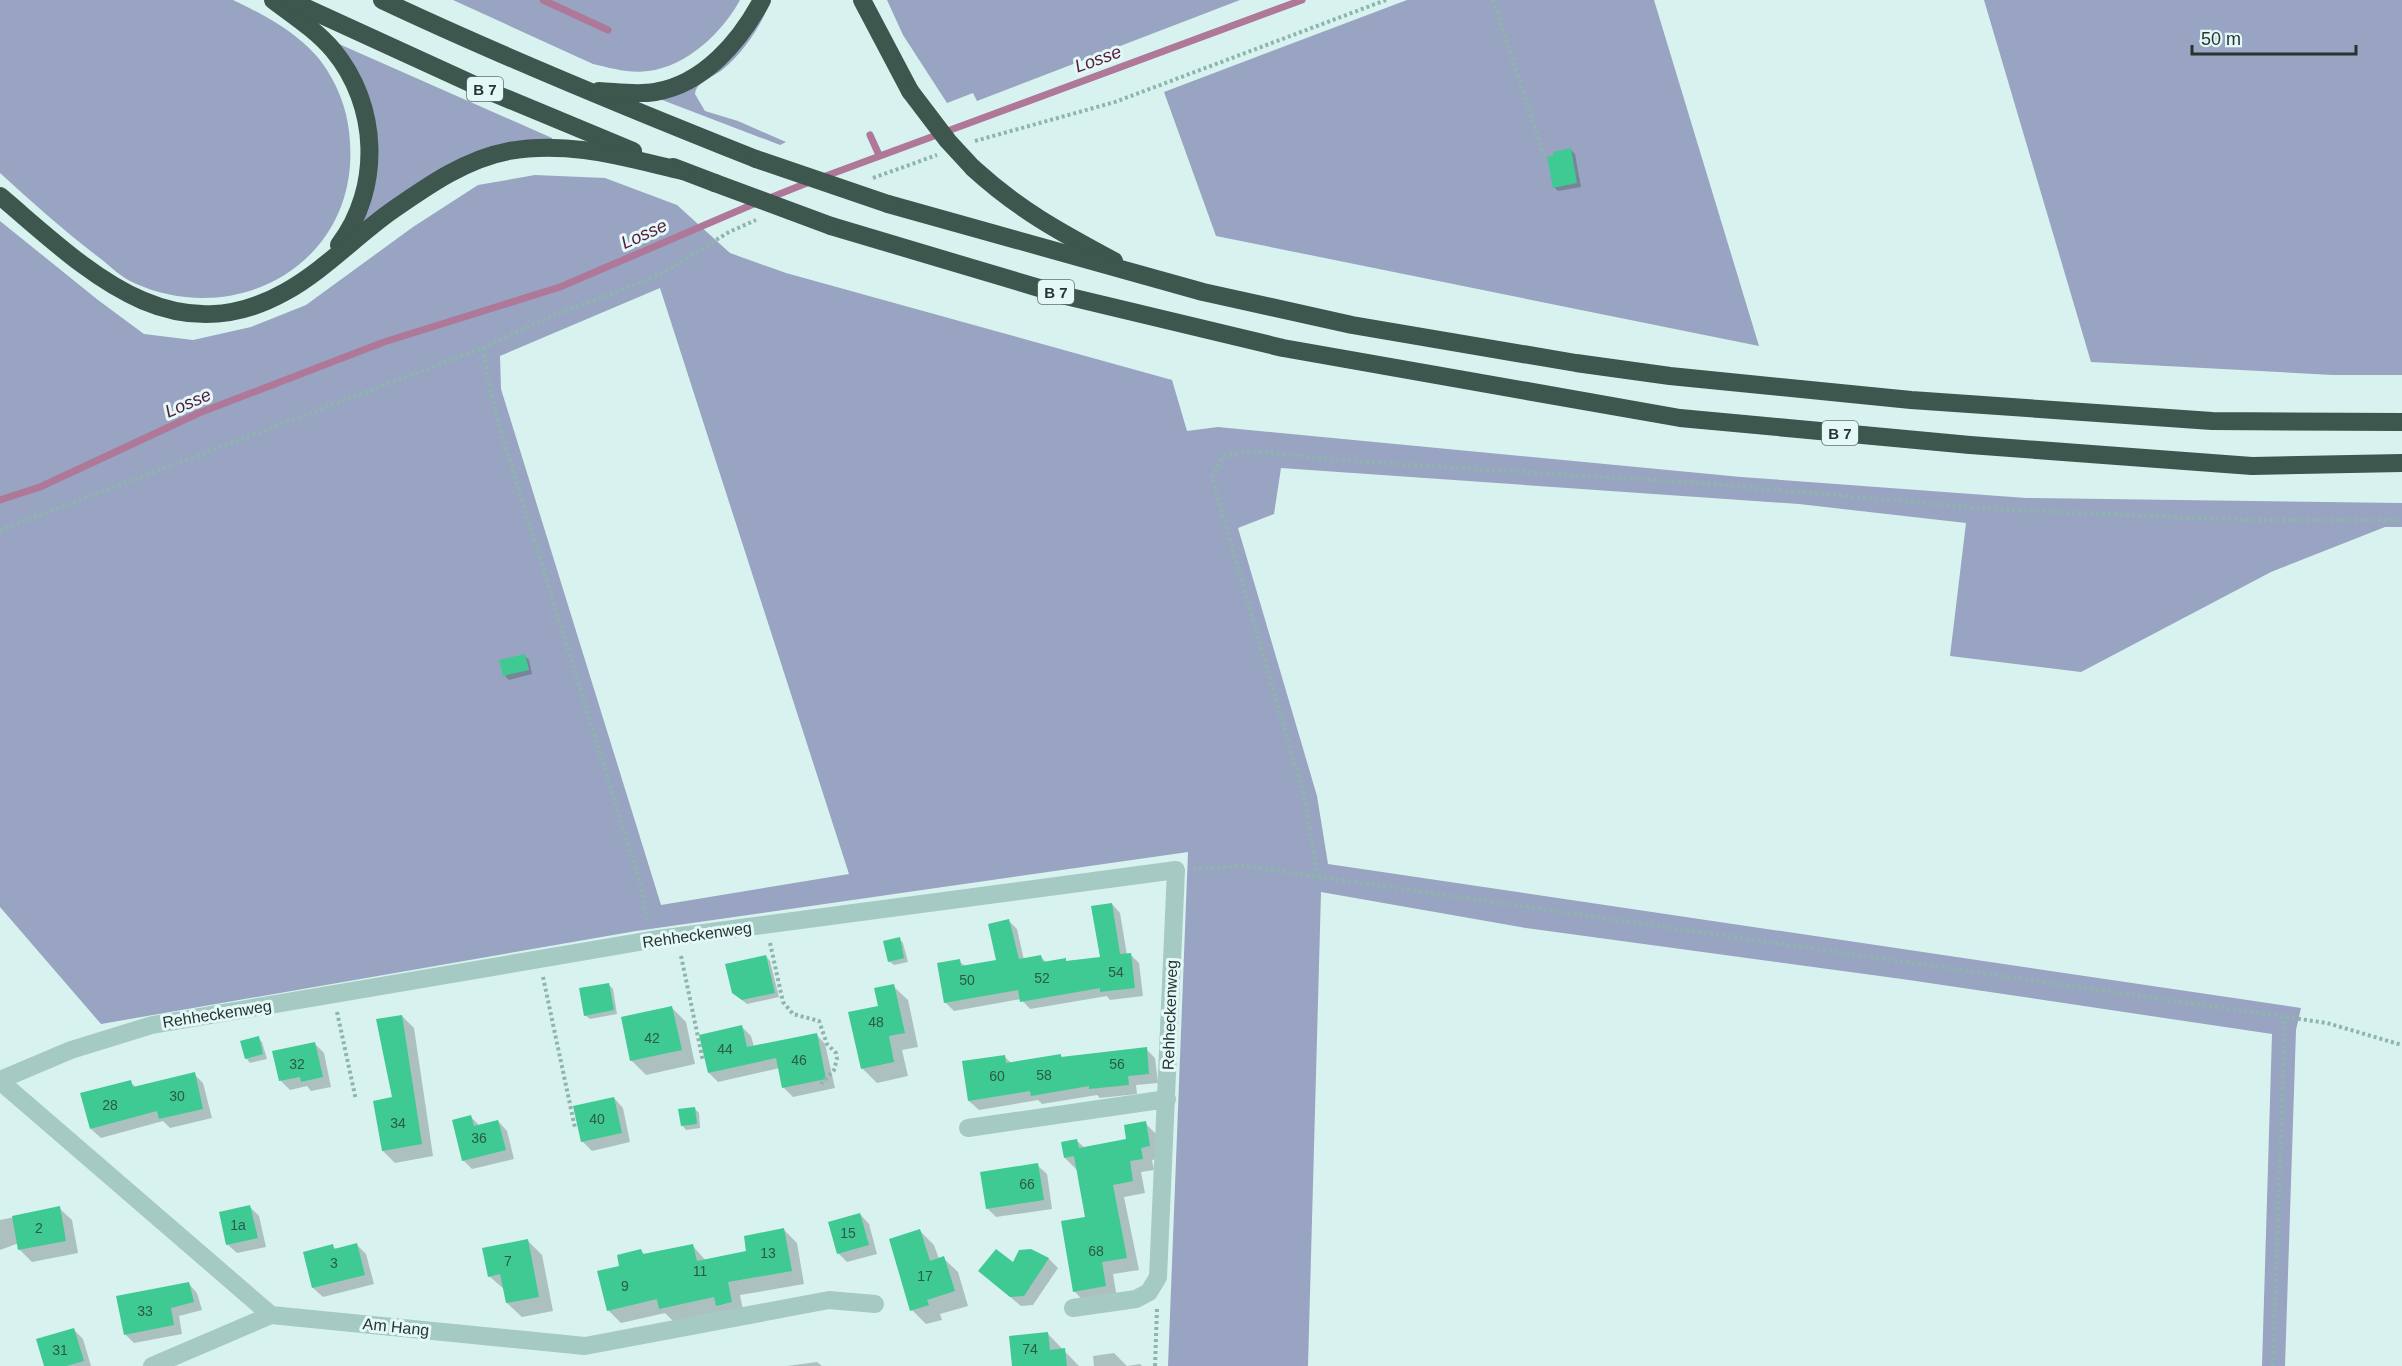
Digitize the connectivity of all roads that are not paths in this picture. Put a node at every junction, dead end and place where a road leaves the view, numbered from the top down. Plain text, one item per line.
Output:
1 (273, 0) edge
2 (289, 0) edge
3 (382, 0) edge
4 (762, 0) edge
5 (862, 0) edge
6 (581, 89) junction
7 (683, 171) junction
8 (0, 196) edge
9 (319, 268) junction
10 (1148, 278) junction
11 (2402, 422) edge
12 (2402, 463) edge
13 (0, 1081) edge
14 (1167, 1099) junction
15 (968, 1128) dead end
16 (875, 1304) dead end
17 (1073, 1308) dead end
18 (271, 1315) junction
19 (152, 1366) edge

1 - 9 highway
2 - 7 highway, B 7
3 - 6 highway, B 7
4 - 6 highway
5 - 10 highway, bridge
6 - 10 highway, B 7, bridge
7 - 9 highway
7 - 12 highway, B 7, bridge
8 - 9 highway
10 - 11 highway, B 7
13 - 14 street, Rehheckenweg
13 - 18 street
14 - 15 street
14 - 17 street, Rehheckenweg
16 - 18 street, Am Hang
18 - 19 street

